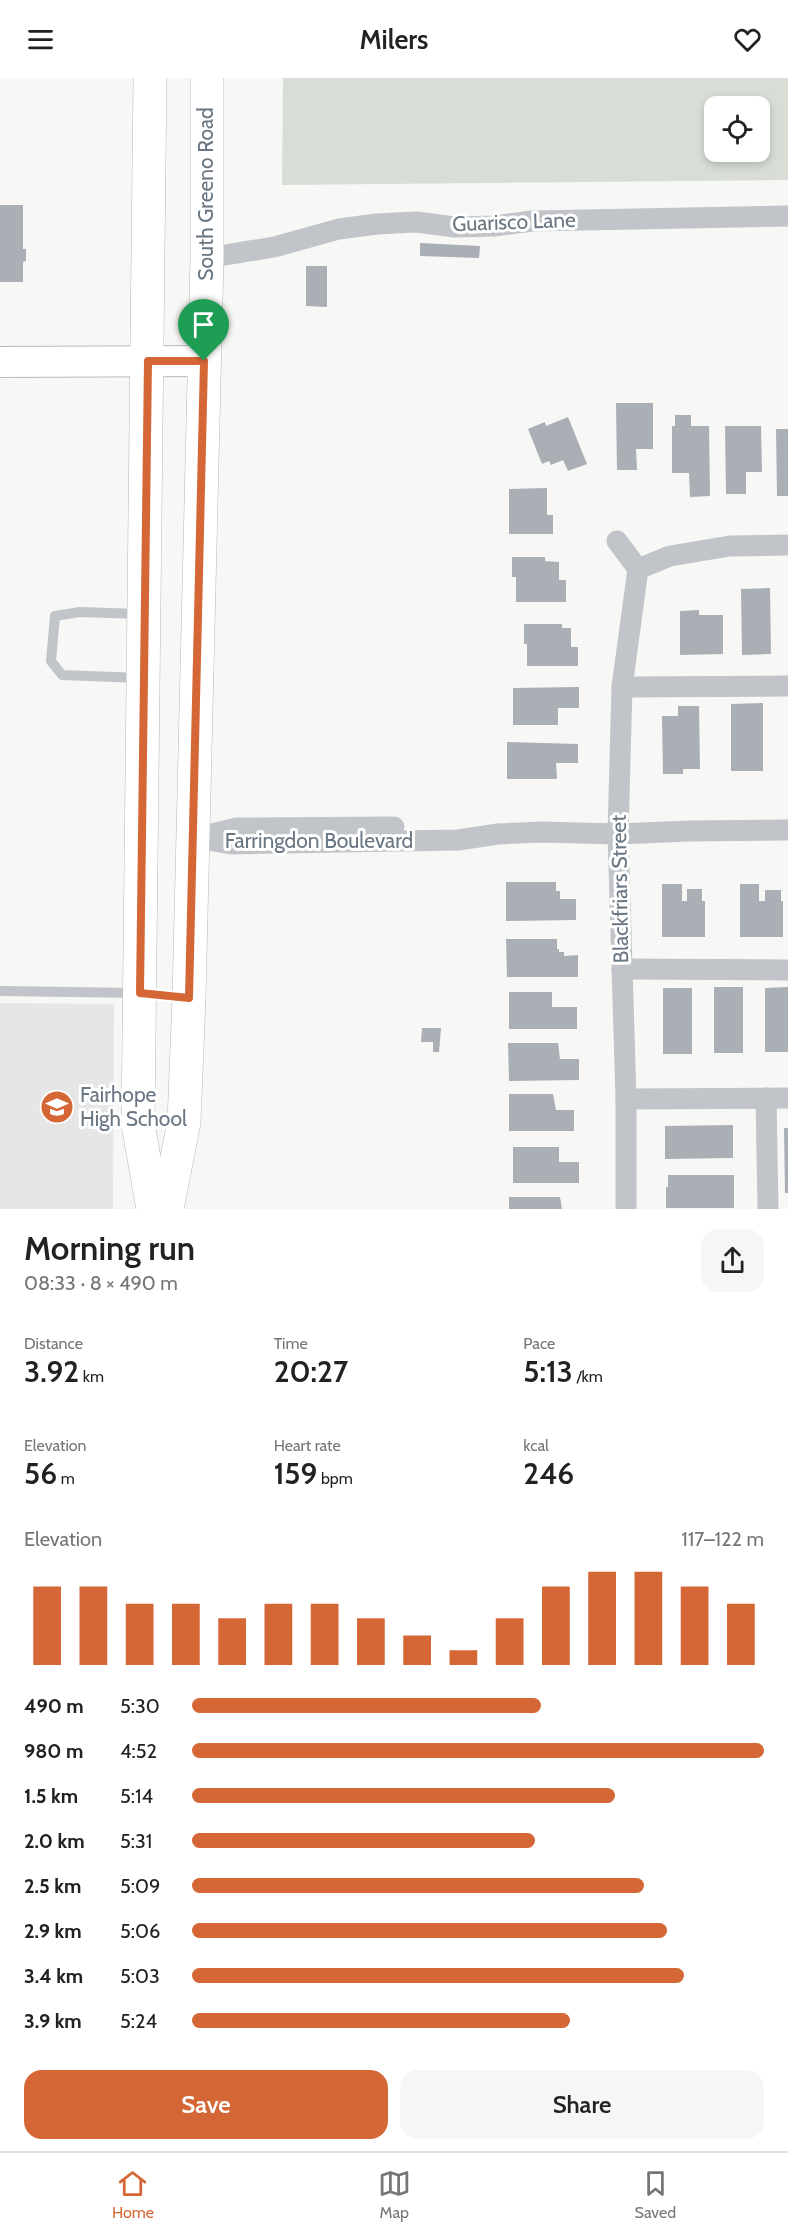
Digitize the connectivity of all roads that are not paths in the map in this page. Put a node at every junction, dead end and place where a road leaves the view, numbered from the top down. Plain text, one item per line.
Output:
1 (150, 78) edge
2 (207, 78) edge
3 (788, 216) edge
4 (207, 258) junction
5 (148, 361) junction
6 (204, 361) junction
7 (0, 362) edge
8 (617, 541) dead end
9 (788, 545) edge
10 (638, 569) junction
11 (144, 615) junction
12 (144, 679) junction
13 (788, 686) edge
14 (622, 687) junction
15 (788, 830) edge
16 (618, 834) junction
17 (194, 838) junction
18 (622, 969) junction
19 (788, 970) edge
20 (0, 991) edge
21 (140, 993) junction
22 (189, 998) junction
23 (766, 1098) junction
24 (788, 1098) edge
25 (626, 1099) junction
26 (153, 1209) edge
27 (167, 1209) edge
28 (626, 1209) edge
29 (768, 1209) edge

1 - 5 main road
2 - 4 main road, South Greeno Road
3 - 4 street, Guarisco Lane
4 - 6 main road, South Greeno Road
5 - 6 street
5 - 7 street
5 - 11 main road
6 - 17 main road, South Greeno Road
8 - 10 street
9 - 10 street
10 - 14 street, Blackfriars Street
11 - 12 main road
11 - 12 lane
12 - 21 main road
13 - 14 street
14 - 16 street, Blackfriars Street
15 - 16 street, Farringdon Boulevard
16 - 17 street, Farringdon Boulevard
16 - 18 street, Blackfriars Street
17 - 22 main road, South Greeno Road
18 - 19 street
18 - 25 street, Blackfriars Street
20 - 21 lane
21 - 22 lane
21 - 26 main road
22 - 27 main road, South Greeno Road
23 - 24 street
23 - 25 street
23 - 29 street
25 - 28 street, Blackfriars Street

